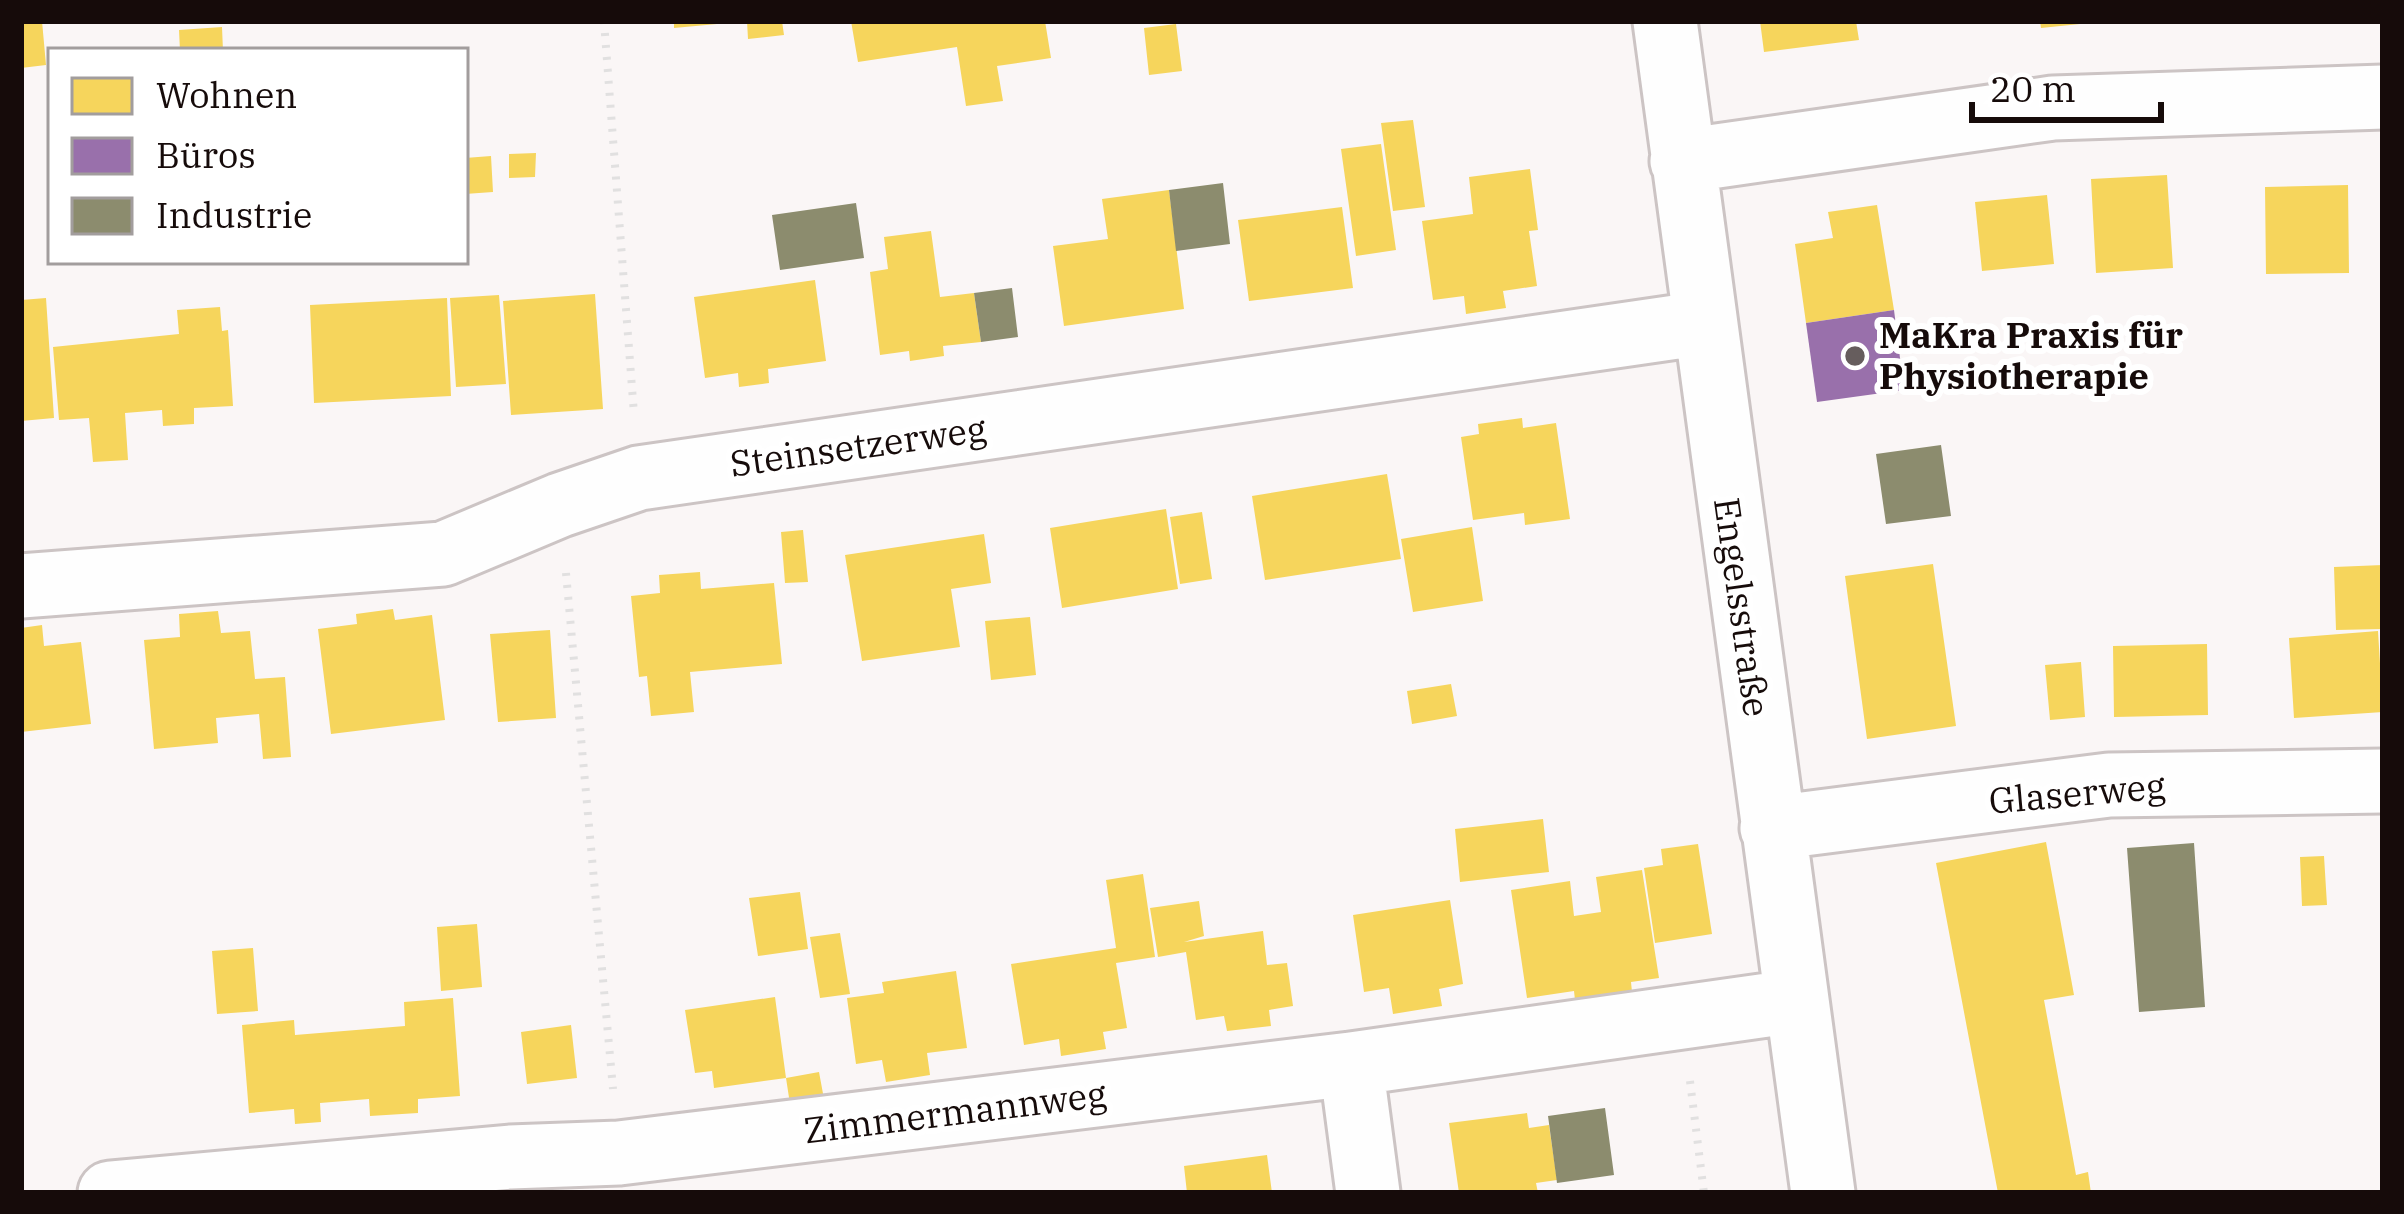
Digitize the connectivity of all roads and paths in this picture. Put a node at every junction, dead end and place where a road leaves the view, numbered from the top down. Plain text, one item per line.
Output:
1 (604, 21) edge
2 (1665, 21) edge
3 (2383, 97) edge
4 (1682, 161) junction
5 (1704, 323) junction
6 (639, 478) junction
7 (560, 505) junction
8 (21, 586) edge
9 (2383, 781) edge
10 (1772, 828) junction
11 (1796, 1001) junction
12 (1687, 1060) dead end
13 (1351, 1064) junction
14 (620, 1153) junction
15 (110, 1193) edge
16 (1368, 1193) edge
17 (1704, 1193) edge
18 (1823, 1193) edge

1 - 6 path
2 - 4 street, Engelsstraße
3 - 4 street
4 - 5 street, Engelsstraße
5 - 6 street, Steinsetzerweg
5 - 10 street, Engelsstraße
6 - 7 street, Steinsetzerweg
7 - 8 street, Steinsetzerweg
7 - 14 path
9 - 10 street, Glaserweg
10 - 11 street, Engelsstraße
11 - 13 street, Zimmermannweg
11 - 18 street, Engelsstraße
12 - 17 path
13 - 14 street, Zimmermannweg
13 - 16 street
14 - 15 street, Zimmermannweg

